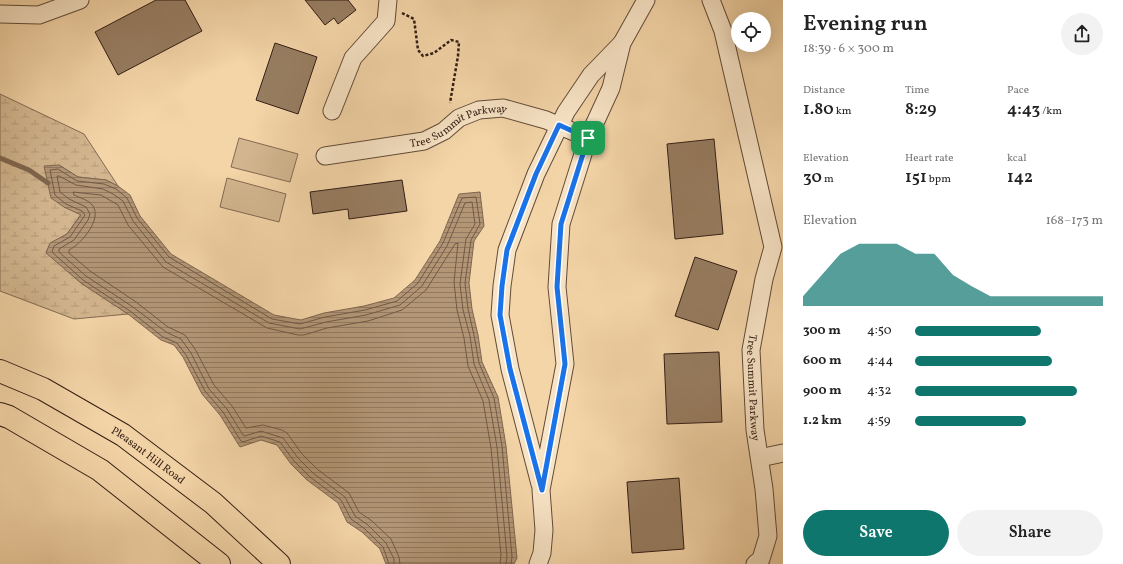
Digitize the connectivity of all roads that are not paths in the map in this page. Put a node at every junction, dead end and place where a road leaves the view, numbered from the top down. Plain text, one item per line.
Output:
1 (80, 0) edge
2 (646, 0) edge
3 (710, 0) edge
4 (388, 2) edge
5 (0, 14) edge
6 (622, 43) junction
7 (332, 111) dead end
8 (559, 125) junction
9 (588, 138) junction
10 (325, 156) dead end
11 (778, 248) edge
12 (0, 370) edge
13 (0, 414) edge
14 (783, 453) edge
15 (760, 458) junction
16 (542, 490) junction
17 (219, 564) edge
18 (279, 564) edge
19 (538, 564) edge
20 (755, 564) edge

1 - 5 street
2 - 6 street
3 - 11 street, Tree Summit Parkway
4 - 7 street
6 - 8 street
6 - 9 street
8 - 9 street, Tree Summit Parkway
8 - 10 street, Tree Summit Parkway
8 - 16 street
9 - 16 street
11 - 15 street, Tree Summit Parkway
12 - 18 highway, Pleasant Hill Road
13 - 17 highway
14 - 15 street, Tree Summit Parkway
15 - 20 street, Tree Summit Parkway
16 - 19 street

